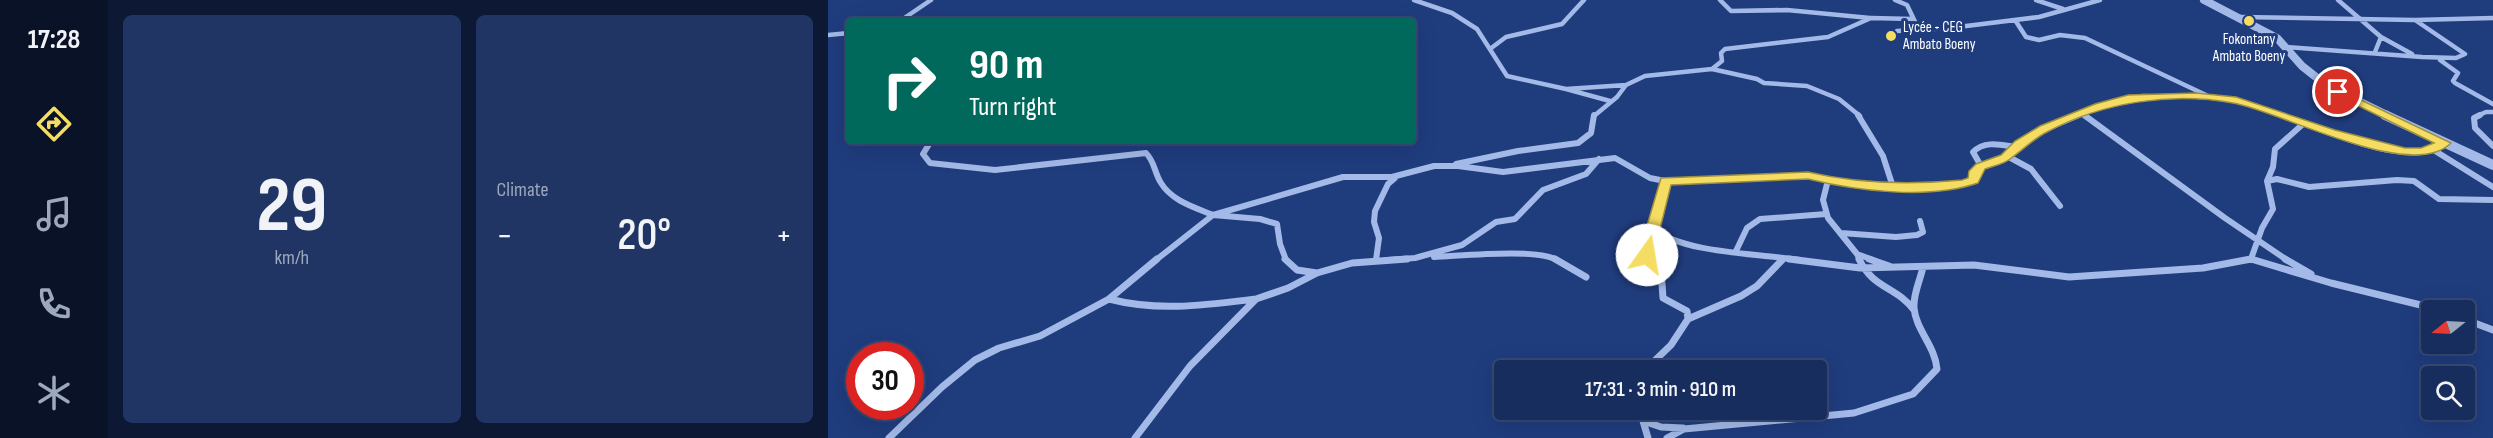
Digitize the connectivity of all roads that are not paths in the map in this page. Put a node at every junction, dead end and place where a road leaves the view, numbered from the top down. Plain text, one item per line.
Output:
1 (931, 0) edge
2 (1414, 0) edge
3 (1585, 0) edge
4 (1720, 0) edge
5 (1897, 0) edge
6 (2036, 0) edge
7 (2100, 0) edge
8 (2204, 0) edge
9 (2338, 0) edge
10 (1913, 2) dead end
11 (1909, 6) junction
12 (2063, 9) junction
13 (2239, 17) junction
14 (904, 18) edge
15 (1871, 18) junction
16 (2493, 18) edge
17 (1913, 19) junction
18 (2360, 19) junction
19 (2015, 20) junction
20 (2415, 20) junction
21 (1919, 30) junction
22 (1897, 31) dead end
23 (846, 33) edge
24 (828, 34) edge
25 (2381, 37) junction
26 (2286, 47) junction
27 (1490, 49) junction
28 (2375, 52) junction
29 (2415, 56) junction
30 (2444, 57) junction
31 (2446, 66) junction
32 (1713, 69) junction
33 (1626, 85) junction
34 (1566, 89) junction
35 (2209, 97) junction
36 (1610, 101) junction
37 (2493, 104) edge
38 (2493, 112) edge
39 (2084, 113) junction
40 (2303, 124) junction
41 (2445, 143) junction
42 (929, 144) edge
43 (2493, 146) edge
44 (2016, 147) junction
45 (2432, 149) junction
46 (2007, 156) junction
47 (1599, 159) junction
48 (2493, 165) edge
49 (1447, 166) junction
50 (1981, 166) junction
51 (1397, 176) junction
52 (1828, 180) junction
53 (1665, 181) junction
54 (2267, 181) junction
55 (1893, 187) junction
56 (2493, 187) edge
57 (2493, 200) edge
58 (2060, 206) dead end
59 (1826, 214) junction
60 (1213, 215) junction
61 (1920, 221) dead end
62 (1653, 229) junction
63 (1840, 233) junction
64 (2259, 242) junction
65 (1736, 251) junction
66 (1857, 254) junction
67 (1415, 258) junction
68 (1784, 258) junction
69 (2251, 259) junction
70 (1376, 260) junction
71 (1923, 267) junction
72 (1864, 268) junction
73 (1896, 268) junction
74 (1317, 273) junction
75 (1586, 277) dead end
76 (2323, 280) junction
77 (1109, 299) junction
78 (1256, 299) junction
79 (2421, 305) edge
80 (1914, 310) junction
81 (1688, 319) junction
82 (2475, 323) edge
83 (2493, 330) edge
84 (1655, 360) edge
85 (1644, 421) joint
86 (1684, 429) junction
87 (889, 438) edge
88 (1135, 438) edge
89 (1648, 438) edge
90 (1667, 438) edge

1 - 14 street
2 - 27 street
3 - 27 street
4 - 15 street
5 - 11 street
6 - 12 street
7 - 12 street
8 - 13 street
9 - 18 street
10 - 11 street
11 - 17 street
12 - 19 street
13 - 18 street
13 - 26 street
15 - 17 street
15 - 32 street
16 - 20 street
17 - 21 street
18 - 20 street
18 - 25 street
19 - 21 street
19 - 35 street
20 - 30 street
21 - 22 street
23 - 24 street
25 - 28 street
25 - 29 street
26 - 28 street
26 - 41 street
27 - 34 street
28 - 29 street
29 - 30 street
29 - 31 street
30 - 31 street
31 - 37 street
32 - 33 street
32 - 55 street
33 - 34 street
33 - 36 street
34 - 36 street
35 - 39 street
35 - 40 street
36 - 49 street
38 - 43 street
39 - 44 street
39 - 64 street
40 - 45 street
40 - 54 street
41 - 45 street
41 - 48 street
42 - 60 street
44 - 46 street
44 - 50 street
45 - 56 street
46 - 50 street
46 - 58 street
47 - 49 street
47 - 53 street
47 - 67 street
49 - 51 street
50 - 55 street
51 - 60 street
51 - 70 street
52 - 53 street
52 - 55 street
52 - 59 street
53 - 62 street
54 - 57 street
54 - 64 street
59 - 63 street
59 - 65 street
60 - 74 street
60 - 77 street
61 - 63 street
62 - 65 street
62 - 81 street
63 - 66 street
64 - 69 street
64 - 76 street
65 - 68 street
66 - 72 street
66 - 73 street
67 - 70 street
67 - 75 street
68 - 72 street
68 - 81 street
69 - 71 street
69 - 76 street
70 - 74 street
71 - 73 street
71 - 80 street
72 - 73 street
72 - 80 street
74 - 78 street
76 - 79 street
77 - 78 street
77 - 87 street
78 - 88 street
80 - 86 street
81 - 84 street
82 - 83 street
85 - 86 street
85 - 89 street
86 - 90 street

